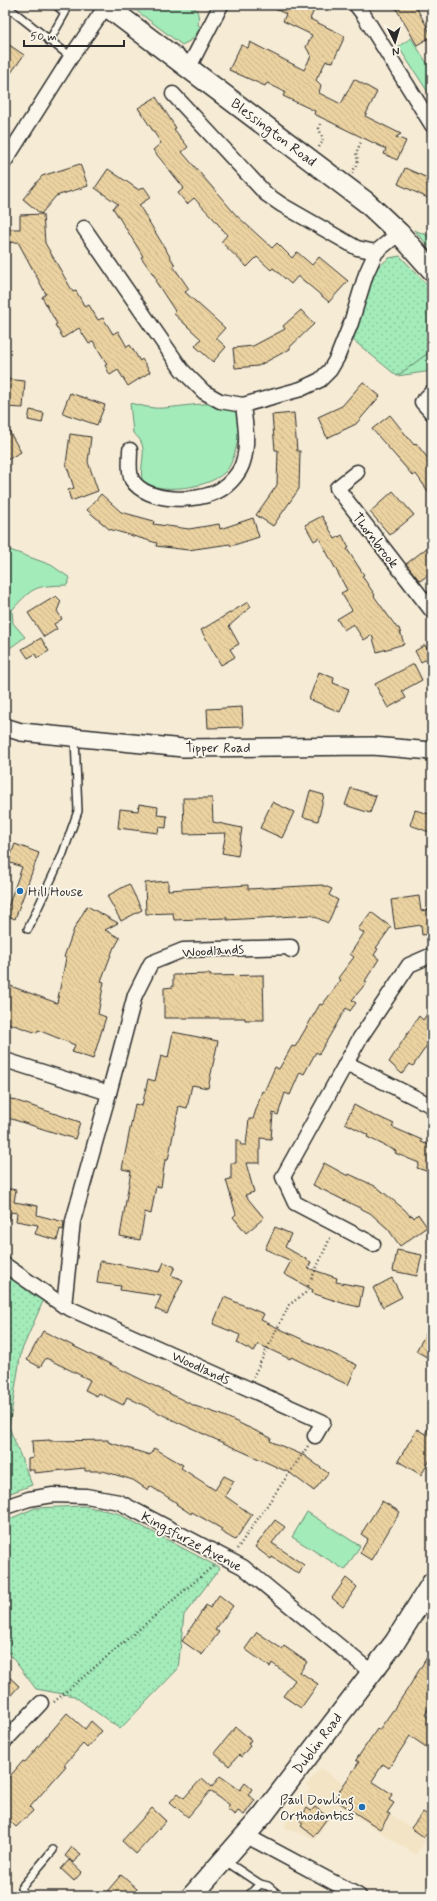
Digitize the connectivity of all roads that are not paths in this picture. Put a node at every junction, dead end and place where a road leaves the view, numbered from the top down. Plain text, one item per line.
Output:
1 (5, 5) edge
2 (56, 5) edge
3 (356, 5) edge
4 (106, 6) edge
5 (217, 6) edge
6 (49, 41) junction
7 (71, 57) junction
8 (189, 67) junction
9 (173, 94) dead end
10 (432, 123) edge
11 (5, 161) edge
12 (84, 228) dead end
13 (398, 233) junction
14 (376, 252) junction
15 (432, 270) edge
16 (432, 392) edge
17 (243, 405) junction
18 (432, 414) edge
19 (130, 450) dead end
20 (357, 472) dead end
21 (432, 611) edge
22 (5, 727) edge
23 (75, 738) junction
24 (432, 751) edge
25 (28, 929) dead end
26 (291, 950) dead end
27 (432, 955) edge
28 (5, 1060) edge
29 (346, 1063) junction
30 (109, 1093) junction
31 (432, 1106) edge
32 (373, 1244) dead end
33 (5, 1265) edge
34 (64, 1306) junction
35 (315, 1436) road end
36 (5, 1507) edge
37 (432, 1583) edge
38 (371, 1672) junction
39 (41, 1703) road end
40 (5, 1741) edge
41 (245, 1836) junction
42 (53, 1850) dead end
43 (224, 1860) junction
44 (260, 1884) junction
45 (23, 1896) edge
46 (193, 1896) edge
47 (248, 1896) edge
48 (280, 1896) edge
49 (359, 1896) edge

1 - 6 lane
2 - 6 lane
3 - 10 street
4 - 7 street
4 - 8 main road, Blessington Road
5 - 8 street
6 - 7 lane
7 - 11 street
8 - 13 main road, Blessington Road
9 - 14 street
12 - 17 street
13 - 14 street
13 - 15 main road, Blessington Road
14 - 17 street
16 - 18 street
17 - 19 street
20 - 21 street, Thornbrook
22 - 23 street, Tipper Road
23 - 24 street, Tipper Road
23 - 25 lane
26 - 30 street, Woodlands
27 - 29 street
28 - 30 street
29 - 31 street
29 - 32 street
30 - 34 street, Woodlands
33 - 34 street, Woodlands
34 - 35 street, Woodlands
36 - 38 street, Kingsfurze Avenue
37 - 38 main road, Dublin Road
38 - 41 main road, Dublin Road
39 - 40 street
41 - 43 main road, Dublin Road
41 - 49 street
42 - 45 lane
43 - 44 lane
43 - 46 main road, Dublin Road
44 - 47 lane
44 - 48 lane

